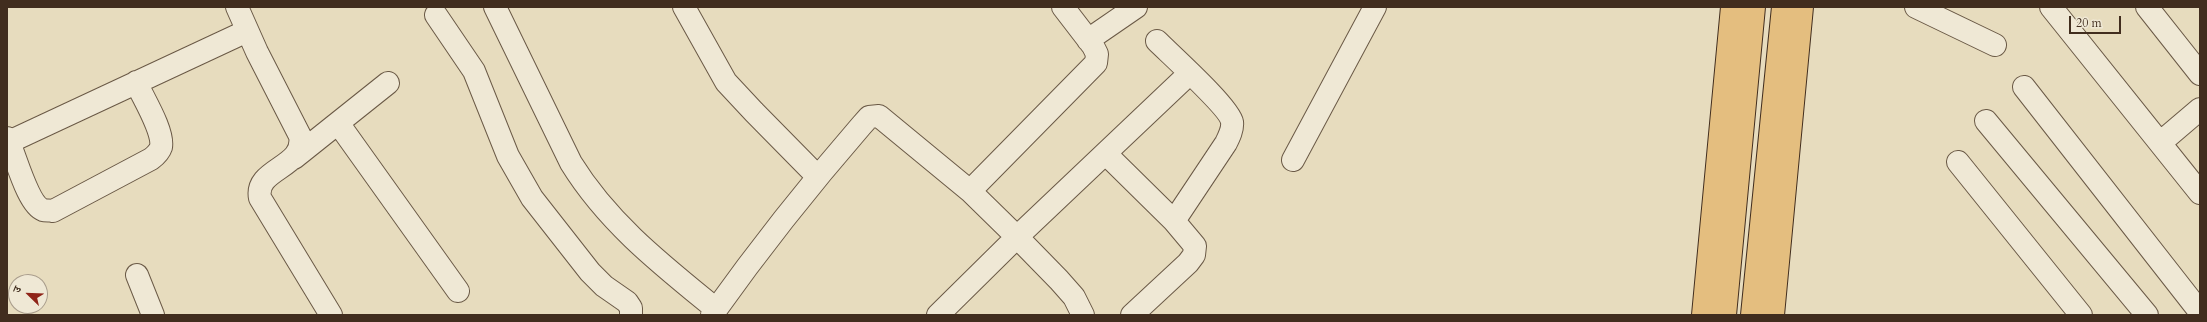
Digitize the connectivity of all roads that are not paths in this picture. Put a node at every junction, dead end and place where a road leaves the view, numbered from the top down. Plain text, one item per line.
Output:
1 (237, 7) edge
2 (495, 7) edge
3 (684, 7) edge
4 (1063, 7) edge
5 (1136, 7) edge
6 (1375, 7) edge
7 (1732, 7) edge
8 (1754, 7) edge
9 (1783, 7) edge
10 (1802, 7) edge
11 (1916, 7) edge
12 (2051, 7) edge
13 (2147, 7) edge
14 (436, 15) dead end
15 (247, 31) junction
16 (1088, 40) junction
17 (1157, 41) dead end
18 (1995, 45) dead end
19 (1190, 73) junction
20 (2200, 74) edge
21 (136, 82) junction
22 (388, 83) dead end
23 (2024, 87) dead end
24 (2200, 109) edge
25 (1986, 121) dead end
26 (338, 123) junction
27 (8, 140) edge
28 (2160, 143) junction
29 (1106, 154) junction
30 (294, 158) junction
31 (1293, 160) dead end
32 (1958, 162) dead end
33 (817, 176) junction
34 (970, 191) junction
35 (2200, 193) edge
36 (1174, 221) junction
37 (1017, 237) junction
38 (137, 275) dead end
39 (458, 291) dead end
40 (714, 312) edge
41 (2200, 312) edge
42 (153, 315) edge
43 (331, 315) edge
44 (631, 315) edge
45 (938, 315) edge
46 (1083, 315) edge
47 (1132, 315) edge
48 (1703, 315) edge
49 (1725, 315) edge
50 (1752, 315) edge
51 (1773, 315) edge
52 (2081, 315) edge
53 (2147, 315) edge

1 - 15 street
2 - 40 street
3 - 33 street
4 - 16 street
5 - 16 street
6 - 31 street
7 - 48 main road
8 - 49 main road
9 - 50 main road
10 - 51 main road
11 - 18 street
12 - 28 street
13 - 20 street
14 - 44 street
15 - 21 street
15 - 30 street
16 - 34 street
17 - 19 street
19 - 29 street
19 - 36 street
21 - 27 street
21 - 27 street
22 - 26 street
23 - 41 street
24 - 28 street
25 - 53 street
26 - 30 street
26 - 39 street
28 - 35 street
29 - 36 street
29 - 37 street
30 - 43 street
32 - 52 street
33 - 34 street
33 - 40 street
34 - 37 street
36 - 47 street
37 - 45 street
37 - 46 street
38 - 42 street

